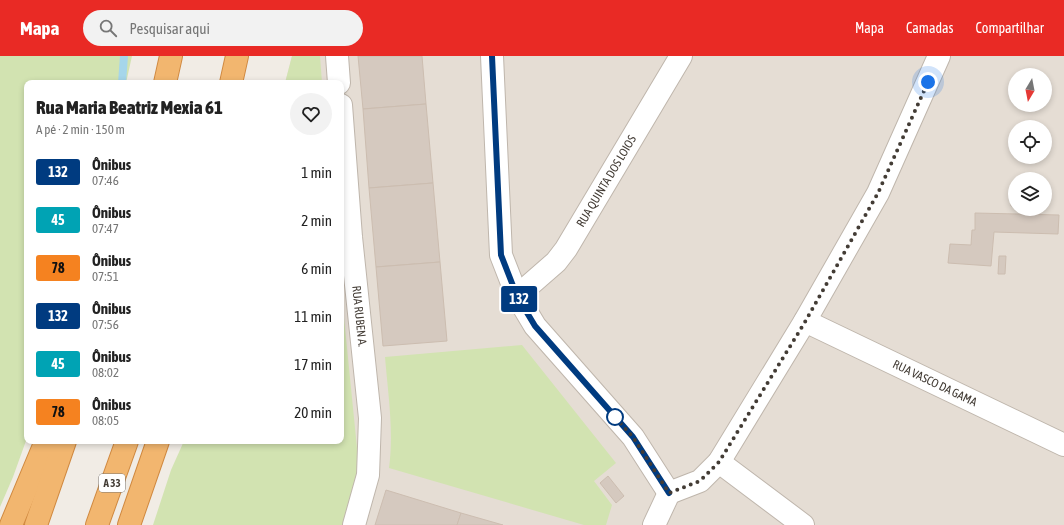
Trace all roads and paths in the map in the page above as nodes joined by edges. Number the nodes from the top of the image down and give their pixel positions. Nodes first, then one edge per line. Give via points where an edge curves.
1 (171, 56) edge
2 (237, 56) edge
3 (337, 56) edge
4 (492, 56) edge
5 (681, 56) edge
6 (939, 56) edge
7 (166, 80) edge
8 (232, 80) edge
9 (339, 80) edge
10 (344, 145) edge
11 (517, 296) junction
12 (805, 322) junction
13 (45, 444) edge
14 (64, 444) edge
15 (125, 444) edge
16 (157, 444) edge
17 (1064, 445) edge
18 (719, 462) junction
19 (669, 493) junction
20 (11, 525) edge
21 (36, 525) edge
22 (97, 525) edge
23 (129, 525) edge
24 (354, 525) edge
25 (654, 525) edge
26 (803, 525) edge

1 - 7 highway
2 - 8 highway
3 - 9 street
4 - 11 street via 501,255
5 - 11 street, RUA QUINTA DOS LOIOS via 566,249 556,262
6 - 12 street via 878,193
10 - 24 street, RUA RUBEN A. via 370,418 368,475
11 - 19 street via 535,326 633,437
12 - 17 street, RUA VASCO DA GAMA
12 - 18 street
13 - 20 highway
14 - 21 highway
15 - 22 highway, A 33
16 - 23 highway
18 - 19 street via 700,481
18 - 26 street
19 - 25 street

